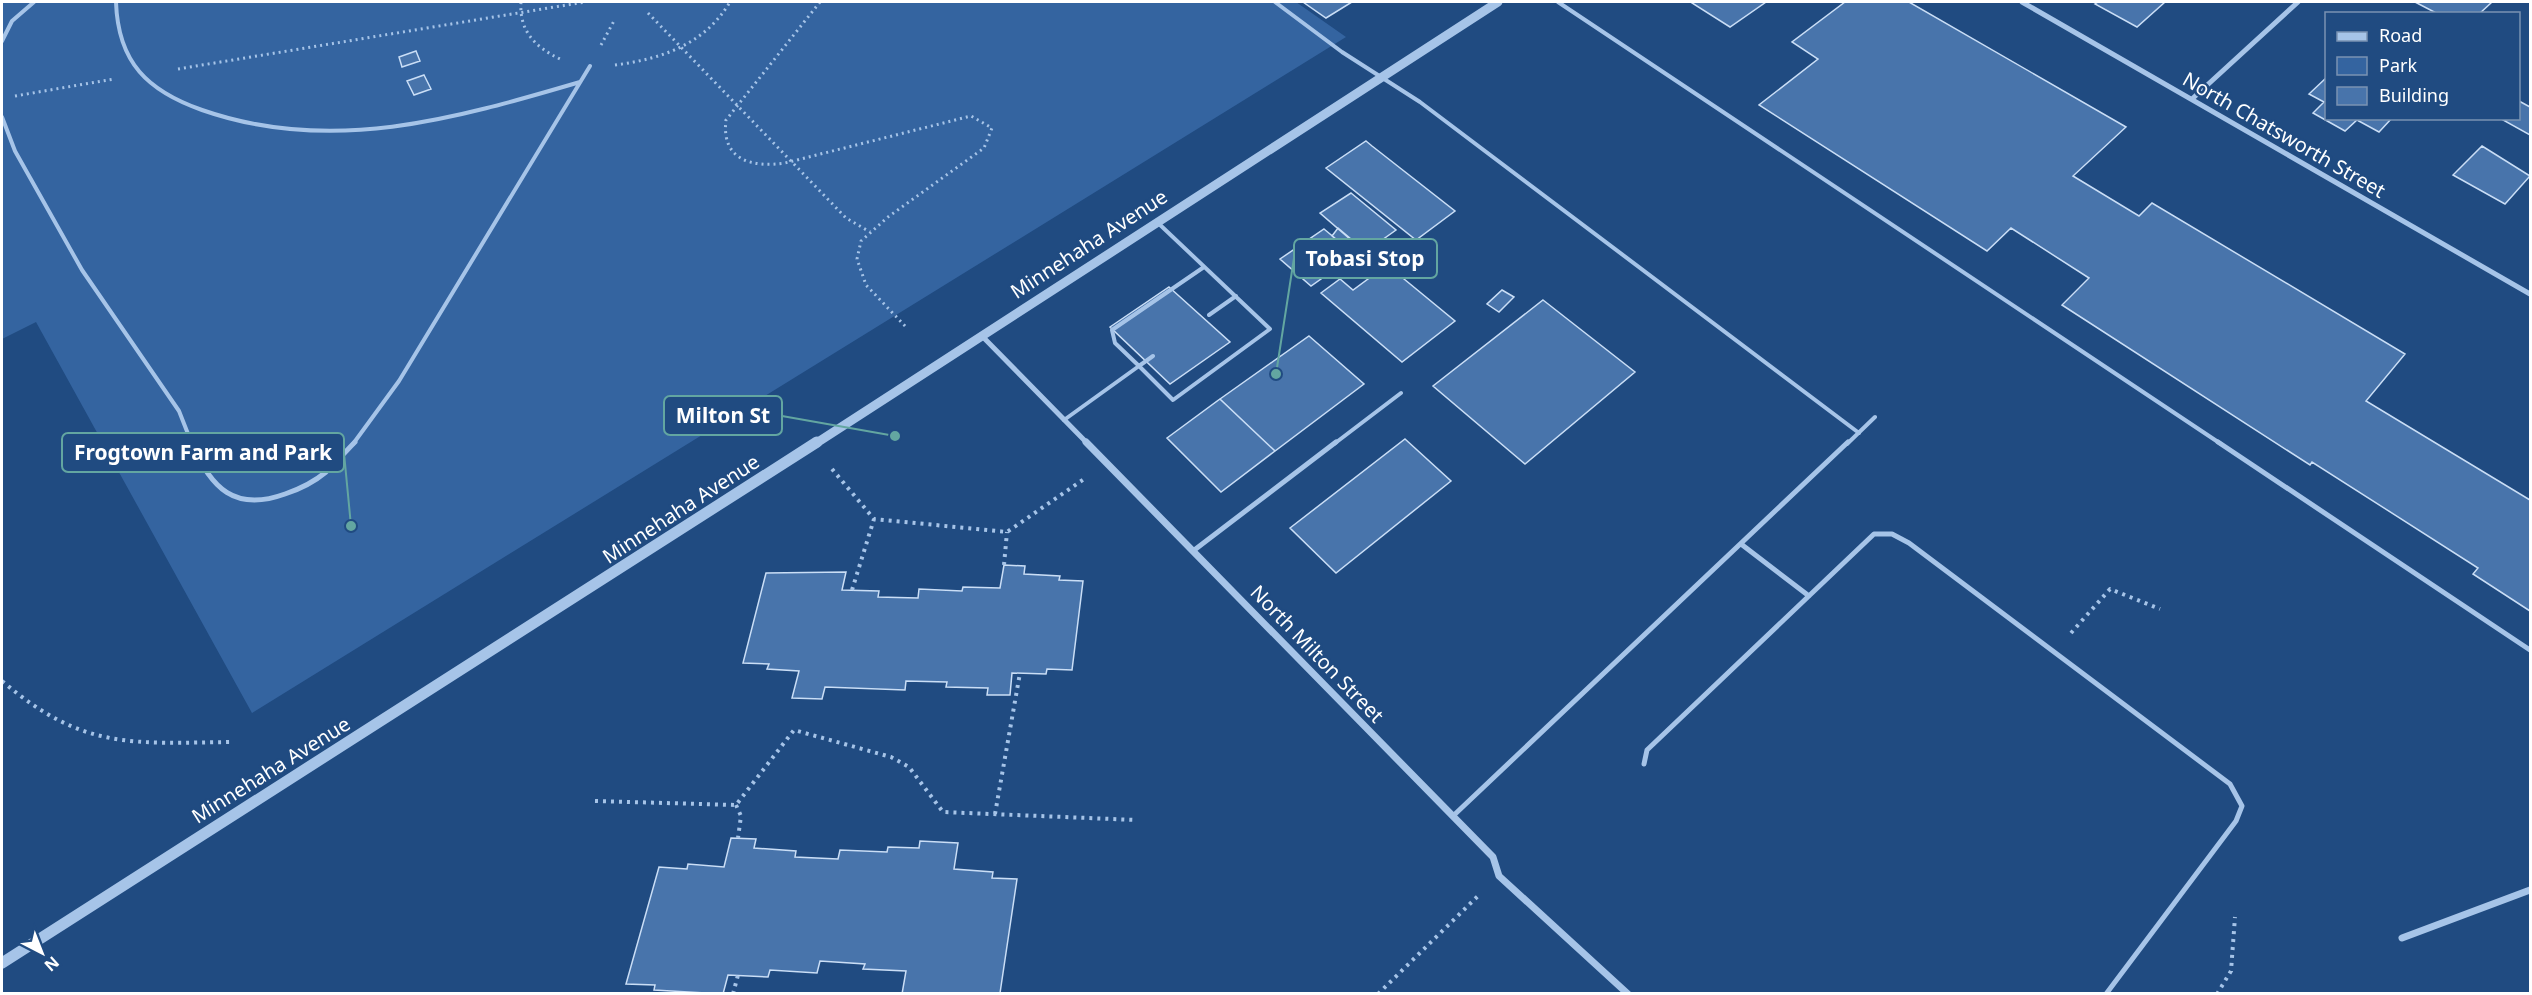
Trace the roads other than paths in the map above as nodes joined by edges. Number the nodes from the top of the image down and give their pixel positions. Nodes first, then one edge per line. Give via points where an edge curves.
1 (34, 2) edge
2 (116, 2) edge
3 (1275, 2) edge
4 (1498, 2) edge
5 (1558, 2) edge
6 (2022, 2) edge
7 (2298, 2) edge
8 (2, 41) edge
9 (590, 66) road end
10 (1381, 77) junction
11 (580, 82) junction
12 (2192, 99) junction
13 (2, 117) edge
14 (1157, 222) junction
15 (1204, 267) junction
16 (2530, 294) edge
17 (1236, 296) junction
18 (1209, 315) dead end
19 (981, 335) junction
20 (1153, 356) dead end
21 (1139, 366) junction
22 (1401, 393) dead end
23 (1875, 417) dead end
24 (1064, 420) junction
25 (1859, 433) junction
26 (1742, 544) junction
27 (1193, 551) junction
28 (1809, 596) junction
29 (2530, 650) edge
30 (1644, 764) dead end
31 (1452, 816) junction
32 (2530, 890) edge
33 (2402, 938) dead end
34 (2, 963) edge
35 (1628, 993) edge
36 (2106, 993) edge

1 - 8 lane via 12,21
2 - 11 lane via 116,16 140,75 150,85 215,117 276,132 337,134 405,128
3 - 10 lane
4 - 10 street, Minnehaha Avenue
5 - 29 lane
6 - 12 street, North Chatsworth Street
7 - 12 street
9 - 11 lane
10 - 14 street, Minnehaha Avenue
10 - 25 lane via 1420,102
11 - 13 lane via 399,381 355,442 326,472 302,488 266,501 238,500 215,484 179,411 82,270 15,150
12 - 16 street, North Chatsworth Street
14 - 15 lane
14 - 19 street, Minnehaha Avenue
15 - 17 lane
15 - 21 lane via 1112,330 1115,343
17 - 18 lane
17 - 21 lane via 1270,329 1173,400
19 - 24 street, North Milton Street
19 - 34 street, Minnehaha Avenue via 574,600
20 - 21 lane
21 - 24 lane
22 - 27 lane
23 - 25 lane
24 - 27 street, North Milton Street
25 - 26 lane
26 - 28 lane
26 - 31 lane
27 - 31 street, North Milton Street
28 - 30 lane via 1647,750
28 - 36 lane via 1874,534 1892,534 2230,784 2242,806 2236,821
31 - 35 street, North Milton Street via 1493,857 1499,876
32 - 33 street

